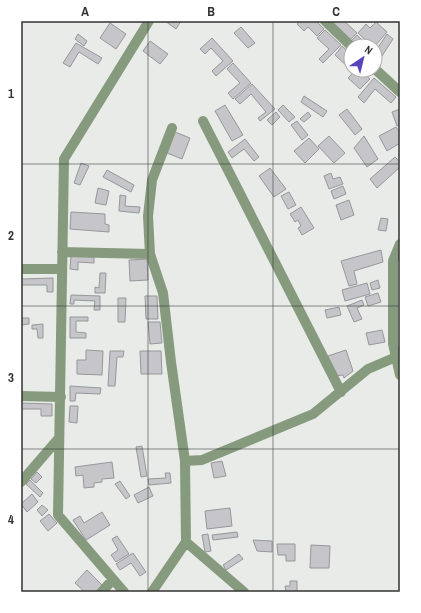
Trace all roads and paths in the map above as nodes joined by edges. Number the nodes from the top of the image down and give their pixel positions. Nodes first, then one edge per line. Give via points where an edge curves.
1 (149, 21) edge
2 (325, 21) edge
3 (343, 38) edge
4 (383, 76) edge
5 (400, 92) edge
6 (203, 121) dead end
7 (172, 128) dead end
8 (400, 244) edge
9 (62, 252) junction
10 (150, 254) junction
11 (21, 269) edge
12 (62, 269) junction
13 (397, 343) edge
14 (396, 357) junction
15 (400, 376) edge
16 (340, 392) junction
17 (21, 396) edge
18 (61, 397) junction
19 (59, 438) junction
20 (185, 461) junction
21 (21, 482) edge
22 (186, 542) junction
23 (113, 579) junction
24 (102, 592) edge
25 (124, 592) edge
26 (152, 592) edge
27 (244, 592) edge

1 - 9 street via 64,159
2 - 3 street
4 - 5 street
6 - 16 street
7 - 10 street via 152,180 148,216
8 - 13 street via 393,261
9 - 10 street
9 - 12 street
10 - 20 street via 163,293
11 - 12 street
12 - 18 street
13 - 14 street
14 - 15 street
14 - 16 street via 368,369
16 - 20 street via 313,414 202,460
17 - 18 street
18 - 19 street
19 - 21 street
19 - 23 street via 58,515
20 - 22 street
22 - 26 street
22 - 27 street
23 - 24 street
23 - 25 street

